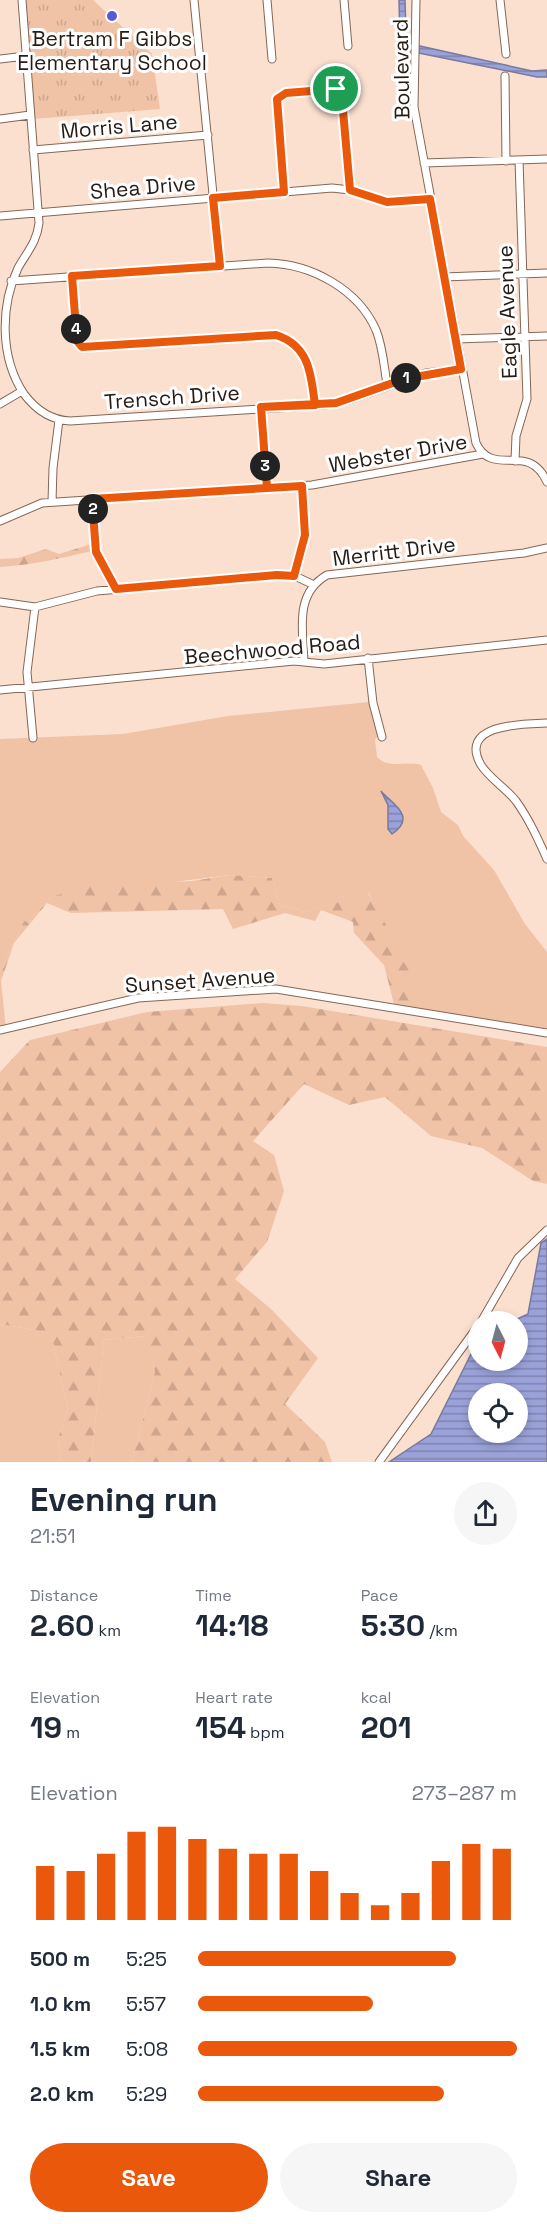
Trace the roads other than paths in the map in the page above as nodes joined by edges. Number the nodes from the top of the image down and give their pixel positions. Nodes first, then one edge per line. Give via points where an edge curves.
1 (22, 0) edge
2 (194, 0) edge
3 (267, 0) edge
4 (344, 0) edge
5 (416, 0) edge
6 (501, 0) edge
7 (348, 46) dead end
8 (506, 54) dead end
9 (26, 56) junction
10 (0, 58) edge
11 (272, 59) dead end
12 (506, 76) dead end
13 (30, 115) junction
14 (0, 119) edge
15 (208, 135) junction
16 (33, 150) junction
17 (547, 159) edge
18 (506, 160) junction
19 (519, 160) junction
20 (424, 164) junction
21 (350, 190) junction
22 (284, 192) junction
23 (213, 198) junction
24 (430, 199) junction
25 (39, 213) junction
26 (0, 216) edge
27 (220, 266) junction
28 (547, 273) edge
29 (523, 274) junction
30 (72, 276) junction
31 (444, 277) junction
32 (11, 281) junction
33 (2, 300) edge
34 (547, 336) edge
35 (525, 337) junction
36 (456, 339) junction
37 (461, 369) junction
38 (387, 384) junction
39 (22, 391) junction
40 (0, 404) edge
41 (315, 405) junction
42 (261, 407) junction
43 (59, 420) junction
44 (483, 454) junction
45 (515, 460) junction
46 (547, 482) edge
47 (302, 486) junction
48 (267, 488) junction
49 (92, 499) junction
50 (52, 502) junction
51 (0, 521) edge
52 (547, 548) edge
53 (294, 576) junction
54 (314, 585) junction
55 (116, 589) junction
56 (0, 603) edge
57 (35, 607) junction
58 (547, 640) edge
59 (369, 658) junction
60 (304, 662) junction
61 (28, 687) junction
62 (0, 690) edge
63 (547, 723) edge
64 (382, 737) dead end
65 (33, 738) dead end
66 (547, 859) edge
67 (0, 1030) edge
68 (547, 1033) edge
69 (547, 1230) edge
70 (487, 1311) edge
71 (468, 1340) edge
72 (379, 1462) edge

1 - 9 street
2 - 15 street
3 - 11 street
4 - 7 street
5 - 20 street, Boulevard via 413,95
6 - 8 street
9 - 10 street
9 - 13 street
12 - 18 street
13 - 14 street
13 - 16 street
15 - 16 street, Morris Lane
15 - 23 street
16 - 25 street
17 - 19 street
18 - 19 street
18 - 20 street
19 - 29 street, Eagle Avenue
20 - 24 street, Boulevard
21 - 22 street, Shea Drive
21 - 22 street via 340,93 332,88 279,96 276,103
21 - 24 street, Shea Drive via 387,202
22 - 23 street, Shea Drive
23 - 25 street, Shea Drive
23 - 27 street
24 - 31 street, Boulevard
25 - 26 street, Shea Drive
25 - 32 street via 36,240
27 - 30 street
27 - 38 street via 268,262 293,265 338,286 376,329
28 - 29 street
29 - 31 street
29 - 35 street, Eagle Avenue
30 - 32 street
30 - 41 street via 77,341 82,347 276,335 296,345 305,356
31 - 36 street, Boulevard
32 - 33 street
33 - 39 street via 5,351
34 - 35 street
35 - 36 street
35 - 45 street, Eagle Avenue via 527,399 516,436
36 - 37 street, Boulevard
37 - 38 street, Trensch Drive via 426,373
37 - 44 street, Boulevard via 476,443
38 - 41 street, Trensch Drive via 349,400
39 - 40 street
39 - 43 street via 37,409
41 - 42 street, Trensch Drive
42 - 43 street, Trensch Drive
42 - 48 street
43 - 50 street
44 - 45 street via 496,460
44 - 47 street, Webster Drive
45 - 46 street via 537,466
47 - 48 street, Webster Drive
47 - 53 street via 305,535
48 - 49 street, Webster Drive
49 - 50 street, Webster Drive
49 - 55 street via 96,552
50 - 51 street, Webster Drive via 33,505
52 - 54 street, Merritt Drive via 334,572
53 - 54 street, Merritt Drive
53 - 55 street, Merritt Drive
54 - 60 street via 303,606
55 - 57 street, Merritt Drive via 78,594
56 - 57 street, Merritt Drive
57 - 61 street via 27,659
58 - 59 street, Beechwood Road
59 - 60 street, Beechwood Road via 324,664
59 - 64 street via 373,703
60 - 61 street, Beechwood Road
61 - 62 street, Beechwood Road
61 - 65 street
63 - 66 street via 492,729 480,740 477,751 482,767 526,816
67 - 68 street, Sunset Avenue via 138,998 264,989
69 - 70 street via 518,1258
71 - 72 street

